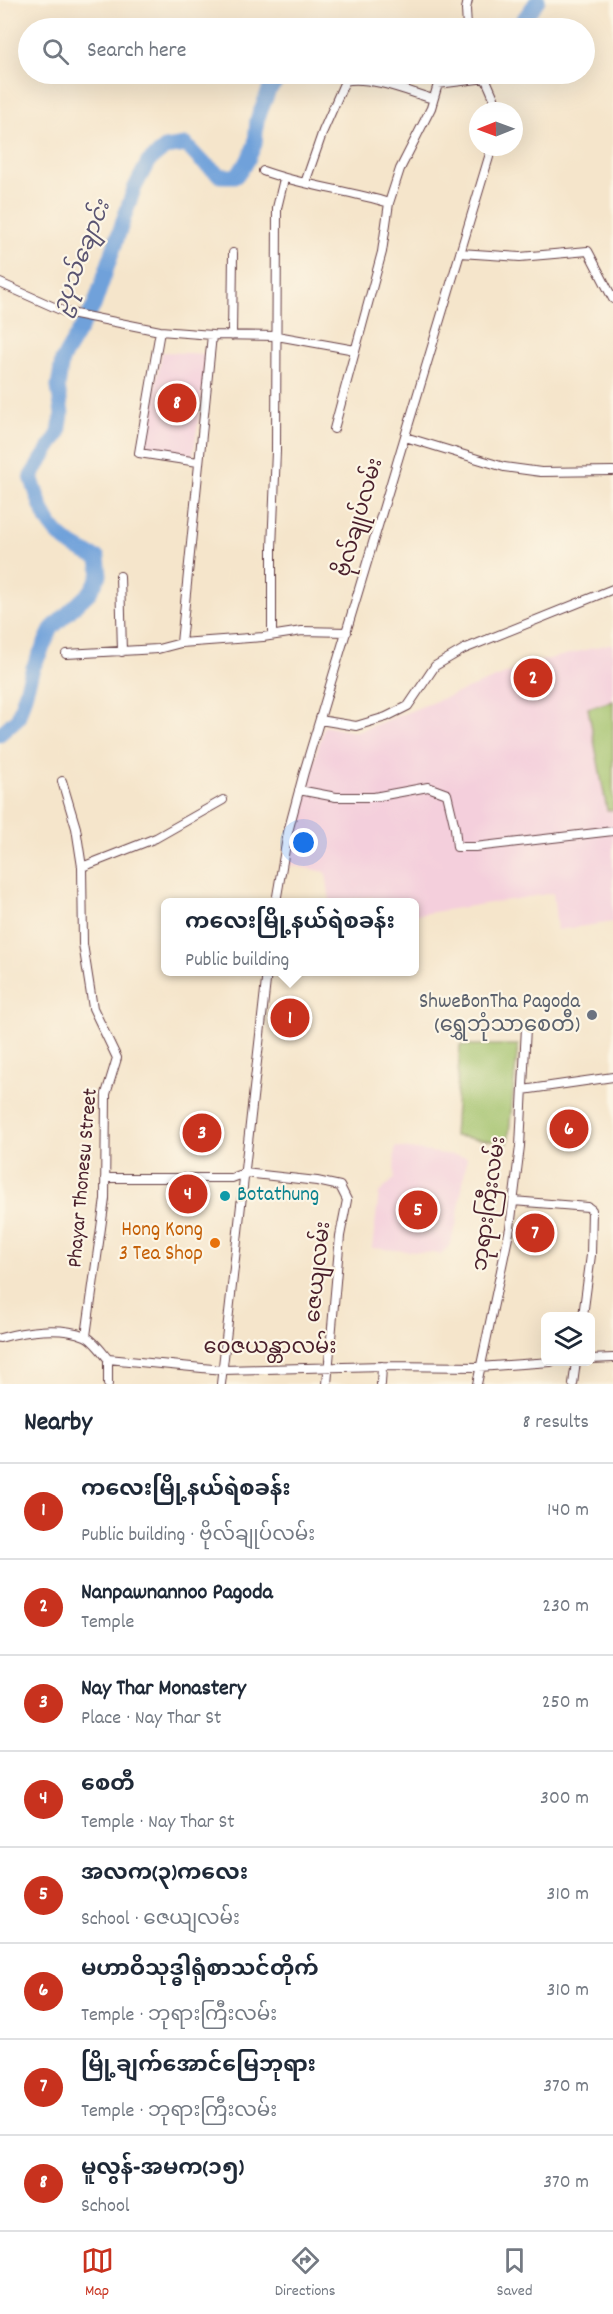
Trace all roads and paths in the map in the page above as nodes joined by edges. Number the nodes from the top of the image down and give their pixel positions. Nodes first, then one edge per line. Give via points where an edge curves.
1 (468, 0) edge
2 (466, 18) edge
3 (344, 84) edge
4 (378, 84) edge
5 (438, 84) edge
6 (488, 84) edge
7 (434, 99) junction
8 (495, 102) edge
9 (489, 156) edge
10 (263, 171) dead end
11 (284, 178) junction
12 (305, 183) junction
13 (389, 203) junction
14 (233, 253) dead end
15 (460, 253) junction
16 (0, 283) edge
17 (613, 299) edge
18 (160, 331) junction
19 (212, 335) junction
20 (232, 336) junction
21 (277, 336) junction
22 (355, 350) junction
23 (334, 429) dead end
24 (405, 437) junction
25 (198, 462) junction
26 (613, 471) edge
27 (120, 576) dead end
28 (613, 588) edge
29 (347, 632) junction
30 (272, 636) junction
31 (181, 643) junction
32 (123, 652) junction
33 (66, 654) dead end
34 (320, 720) junction
35 (62, 781) dead end
36 (300, 790) junction
37 (223, 800) dead end
38 (613, 831) edge
39 (82, 867) junction
40 (277, 898) edge
41 (267, 976) edge
42 (526, 1027) dead end
43 (613, 1077) edge
44 (523, 1090) junction
45 (245, 1173) junction
46 (105, 1178) junction
47 (513, 1201) junction
48 (584, 1312) edge
49 (86, 1336) junction
50 (0, 1338) edge
51 (613, 1358) edge
52 (108, 1359) junction
53 (595, 1359) edge
54 (541, 1363) edge
55 (382, 1366) junction
56 (575, 1366) edge
57 (479, 1367) junction
58 (328, 1368) junction
59 (223, 1370) junction
60 (108, 1384) edge
61 (221, 1384) edge
62 (327, 1384) edge
63 (381, 1384) edge
64 (477, 1384) edge
65 (573, 1384) edge

1 - 2 street
3 - 12 street
4 - 7 street
5 - 7 street
6 - 8 street
7 - 13 street via 400,169
9 - 15 street, ဗိုလ်ချုပ်လမ်း
10 - 11 street
11 - 12 street
11 - 21 street via 277,208
12 - 13 street
13 - 22 street via 382,252
14 - 20 street
15 - 17 street via 520,257 588,251
15 - 24 street, ဗိုလ်ချုပ်လမ်း
16 - 18 street via 65,312
18 - 19 street
18 - 25 street via 139,453
19 - 20 street
19 - 25 street
20 - 21 street
21 - 22 street
21 - 30 street
22 - 23 street
24 - 26 street via 504,467 541,472
24 - 29 street, ဗိုလ်ချုပ်လမ်း
25 - 31 street
27 - 32 street
28 - 34 street via 464,649 435,666 408,706 386,717 356,726
29 - 30 street via 302,631
29 - 34 street, ဗိုလ်ချုပ်လမ်း
30 - 31 street
31 - 32 street
32 - 33 street
34 - 36 street, ဗိုလ်ချုပ်လမ်း
35 - 39 street, Phayar Thonesu Street
36 - 38 street via 336,797 374,797 428,788 447,794 457,847
36 - 40 street, ဗိုလ်ချုပ်လမ်း
37 - 39 street via 156,838
39 - 46 street, Phayar Thonesu Street via 83,944 93,1008 117,1058 106,1094
41 - 45 street
42 - 44 street, ဘုရားကြီးလမ်း
43 - 44 street
44 - 47 street, ဘုရားကြီးလမ်း
45 - 46 street via 232,1178
45 - 58 street, ဇေယျလမ်း via 340,1186 347,1200
45 - 59 street
46 - 49 street, Phayar Thonesu Street
47 - 48 street via 592,1210
47 - 57 street, ဘုရားကြီးလမ်း
49 - 50 street via 26,1331
49 - 52 street
51 - 53 street
52 - 59 street, ဝေဇယန္တာလမ်း
52 - 60 street
54 - 57 street, ဝေဇယန္တာလမ်း
55 - 57 street, ဝေဇယန္တာလမ်း
55 - 58 street, ဝေဇယန္တာလမ်း
55 - 63 street
56 - 65 street
57 - 64 street, ဘုရားကြီးလမ်း
58 - 59 street, ဝေဇယန္တာလမ်း
58 - 62 street, ဇေယျလမ်း
59 - 61 street

